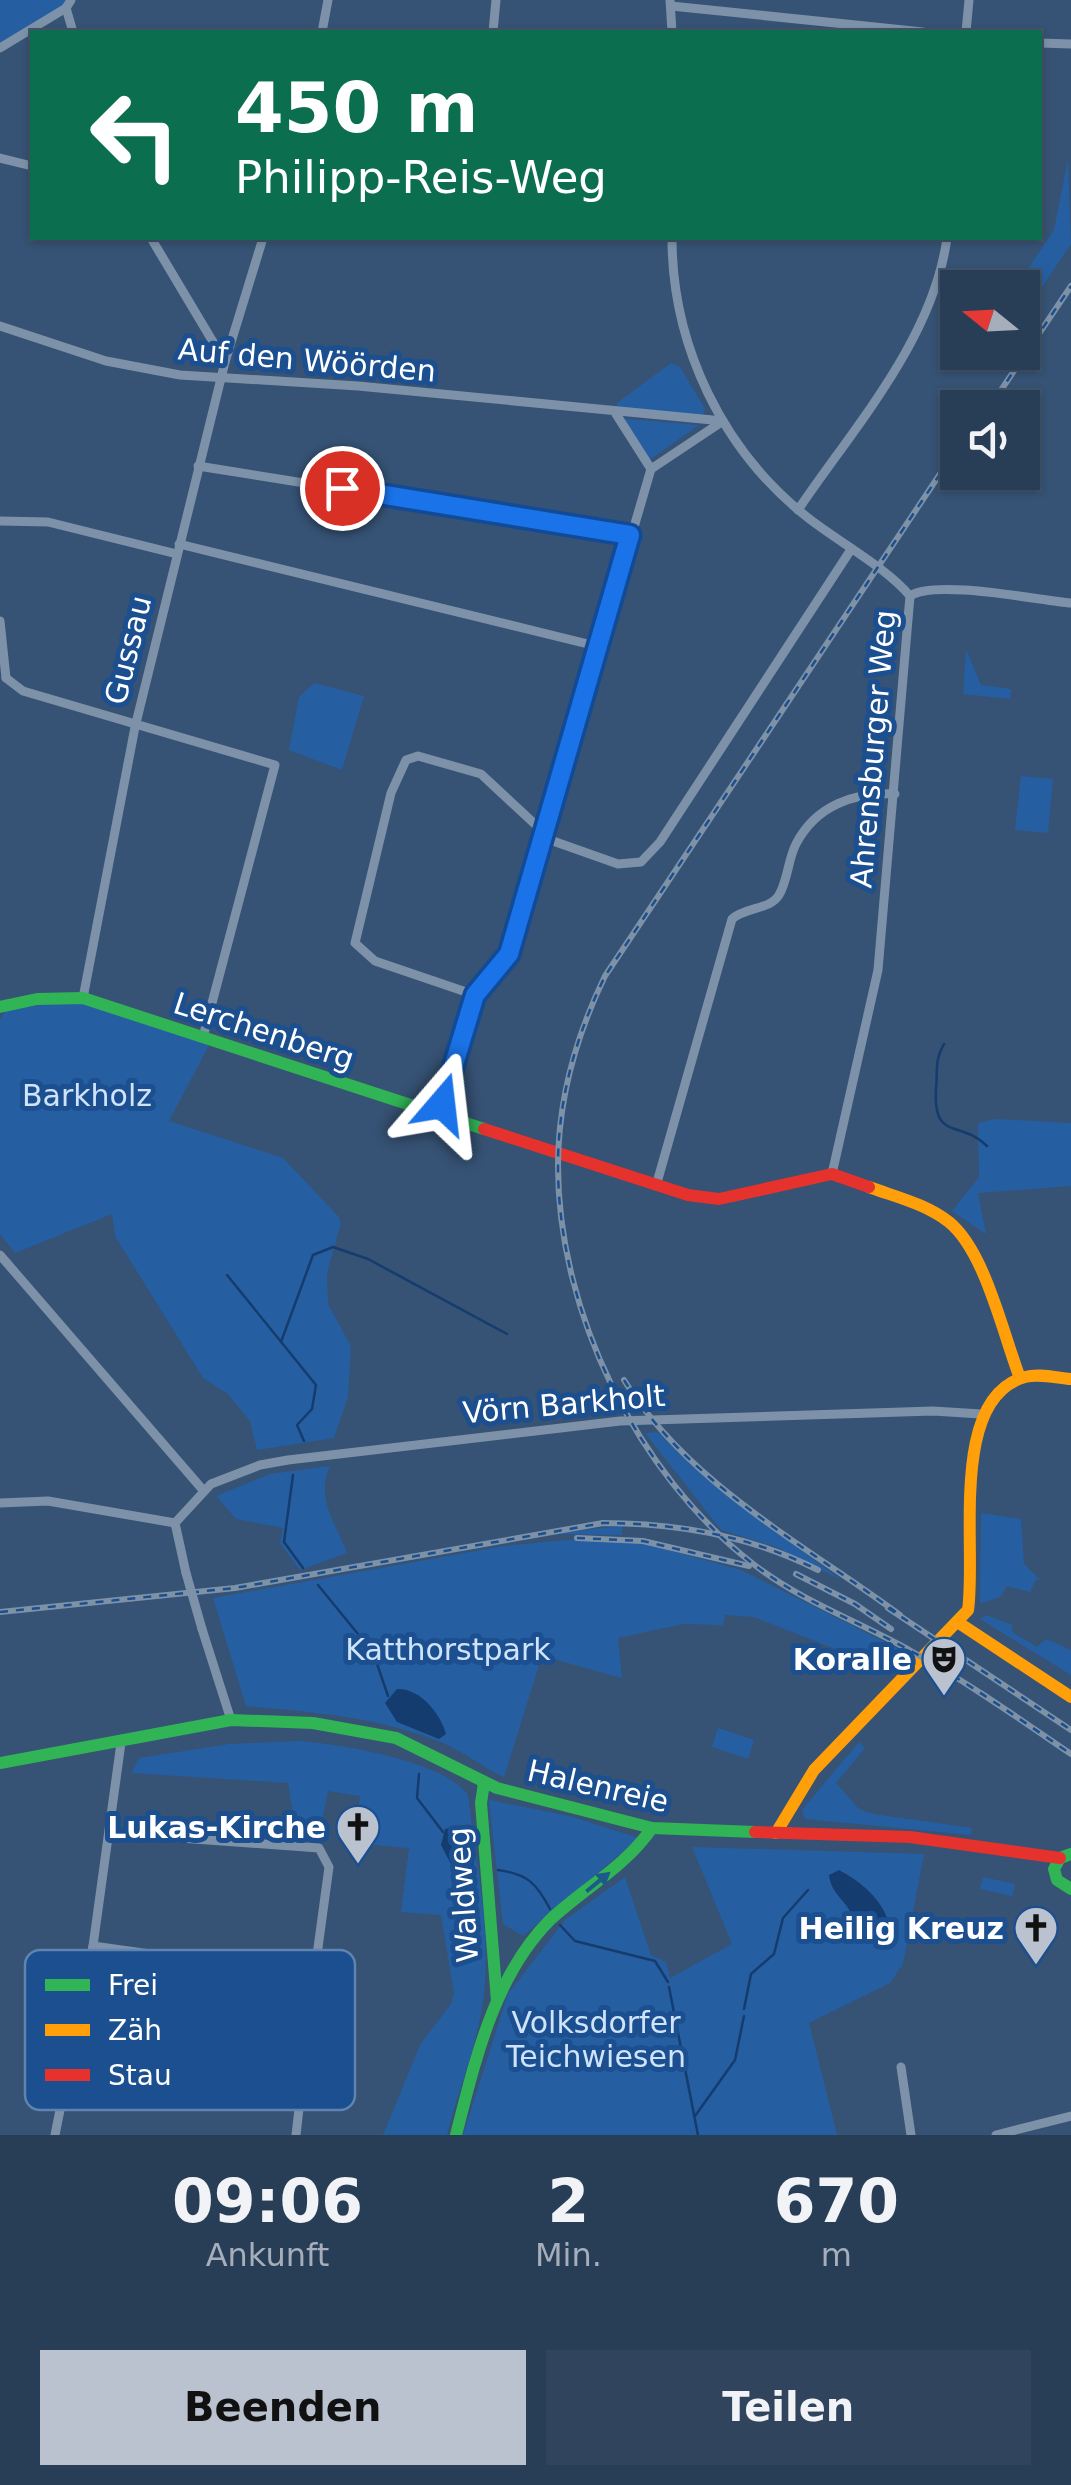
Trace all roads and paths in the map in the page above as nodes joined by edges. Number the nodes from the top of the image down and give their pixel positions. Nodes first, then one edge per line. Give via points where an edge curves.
1 (328, 0) edge
2 (496, 0) edge
3 (969, 0) edge
4 (670, 3) edge
5 (68, 4) edge
6 (72, 30) edge
7 (322, 30) edge
8 (493, 30) edge
9 (672, 30) edge
10 (905, 30) edge
11 (966, 30) edge
12 (1042, 43) edge
13 (1071, 44) edge
14 (0, 48) edge
15 (0, 158) edge
16 (30, 166) edge
17 (152, 240) edge
18 (262, 240) edge
19 (672, 240) edge
20 (946, 240) edge
21 (0, 326) edge
22 (225, 362) junction
23 (222, 377) junction
24 (616, 414) junction
25 (723, 421) junction
26 (198, 466) junction
27 (651, 468) junction
28 (798, 510) junction
29 (0, 521) edge
30 (630, 535) junction
31 (178, 549) junction
32 (850, 552) junction
33 (910, 596) junction
34 (1071, 602) edge
35 (0, 620) edge
36 (596, 646) junction
37 (3, 679) edge
38 (135, 727) junction
39 (895, 794) junction
40 (544, 834) junction
41 (475, 995) junction
42 (83, 998) junction
43 (0, 1007) edge
44 (203, 1037) junction
45 (438, 1116) junction
46 (832, 1174) junction
47 (656, 1186) junction
48 (0, 1255) edge
49 (1020, 1378) junction
50 (1071, 1379) edge
51 (980, 1414) junction
52 (203, 1490) junction
53 (0, 1504) edge
54 (175, 1523) junction
55 (958, 1623) junction
56 (1071, 1697) edge
57 (231, 1720) junction
58 (121, 1744) junction
59 (0, 1763) edge
60 (484, 1783) junction
61 (799, 1792) junction
62 (652, 1828) junction
63 (111, 1833) junction
64 (776, 1833) junction
65 (793, 1833) junction
66 (1062, 1861) edge
67 (1071, 1887) edge
68 (93, 1946) junction
69 (92, 1950) edge
70 (122, 1950) edge
71 (317, 1950) edge
72 (498, 2003) junction
73 (901, 2067) dead end
74 (60, 2110) edge
75 (299, 2110) edge
76 (1071, 2116) edge
77 (55, 2135) edge
78 (296, 2135) edge
79 (456, 2135) edge
80 (911, 2135) edge
81 (996, 2135) edge

1 - 7 street
2 - 8 street
3 - 11 street
4 - 9 street
4 - 10 street
5 - 6 street
5 - 14 street
12 - 13 street
15 - 16 street
17 - 22 street
18 - 22 street, Gussau
19 - 25 street, Ahrensburger Weg via 685,347
20 - 28 street via 924,318
21 - 23 street, Auf den Wöörden via 139,369
22 - 23 street, Gussau
23 - 24 street, Auf den Wöörden
23 - 26 street, Gussau
24 - 25 street, Auf den Wöörden
24 - 27 street
25 - 27 street
25 - 28 street, Ahrensburger Weg
26 - 30 street
26 - 31 street, Gussau
27 - 30 street
28 - 32 street, Ahrensburger Weg
29 - 31 street via 48,522
30 - 36 street
31 - 36 street
31 - 38 street, Gussau
32 - 33 street, Ahrensburger Weg
32 - 40 street via 641,862 618,864
33 - 34 street via 928,589
33 - 39 street, Ahrensburger Weg
35 - 37 street
36 - 40 street
37 - 38 street
38 - 42 street, Gussau
38 - 44 street via 275,765
39 - 46 street, Ahrensburger Weg via 878,970
39 - 47 street via 870,793 823,812 796,845 773,903 743,909 732,920
40 - 41 street via 509,954
40 - 41 street via 482,774 418,756 398,772 354,943 375,961
41 - 45 street
42 - 43 street
42 - 44 street, Lerchenberg
44 - 45 street, Lerchenberg
45 - 47 street, Lerchenberg
46 - 47 street, Lerchenberg via 719,1199
46 - 49 street via 924,1206 971,1246
48 - 52 street
49 - 50 street
49 - 51 street via 994,1394
51 - 52 street, Vörn Barkholt via 584,1424 288,1460 240,1471
51 - 55 street via 972,1598
52 - 54 street, Vörn Barkholt
53 - 54 street via 48,1501
54 - 57 street, bridge
55 - 56 street
55 - 61 street
57 - 58 street, Halenreie
57 - 60 street, Halenreie via 313,1722 381,1734
58 - 59 street, Halenreie
58 - 63 street
60 - 62 street, Halenreie
60 - 72 street, Waldweg
61 - 64 street
61 - 65 street
62 - 64 street, Halenreie
72 -> 62 street, Waldweg via 540,1930
63 - 68 street
63 - 71 street via 319,1848 328,1867
64 - 65 street, Halenreie
65 - 66 street, Halenreie via 910,1837
66 - 67 street via 1057,1880
68 - 69 street
68 - 70 street
72 - 79 street, Waldweg
73 - 80 street
74 - 77 street
75 - 78 street
76 - 81 street

